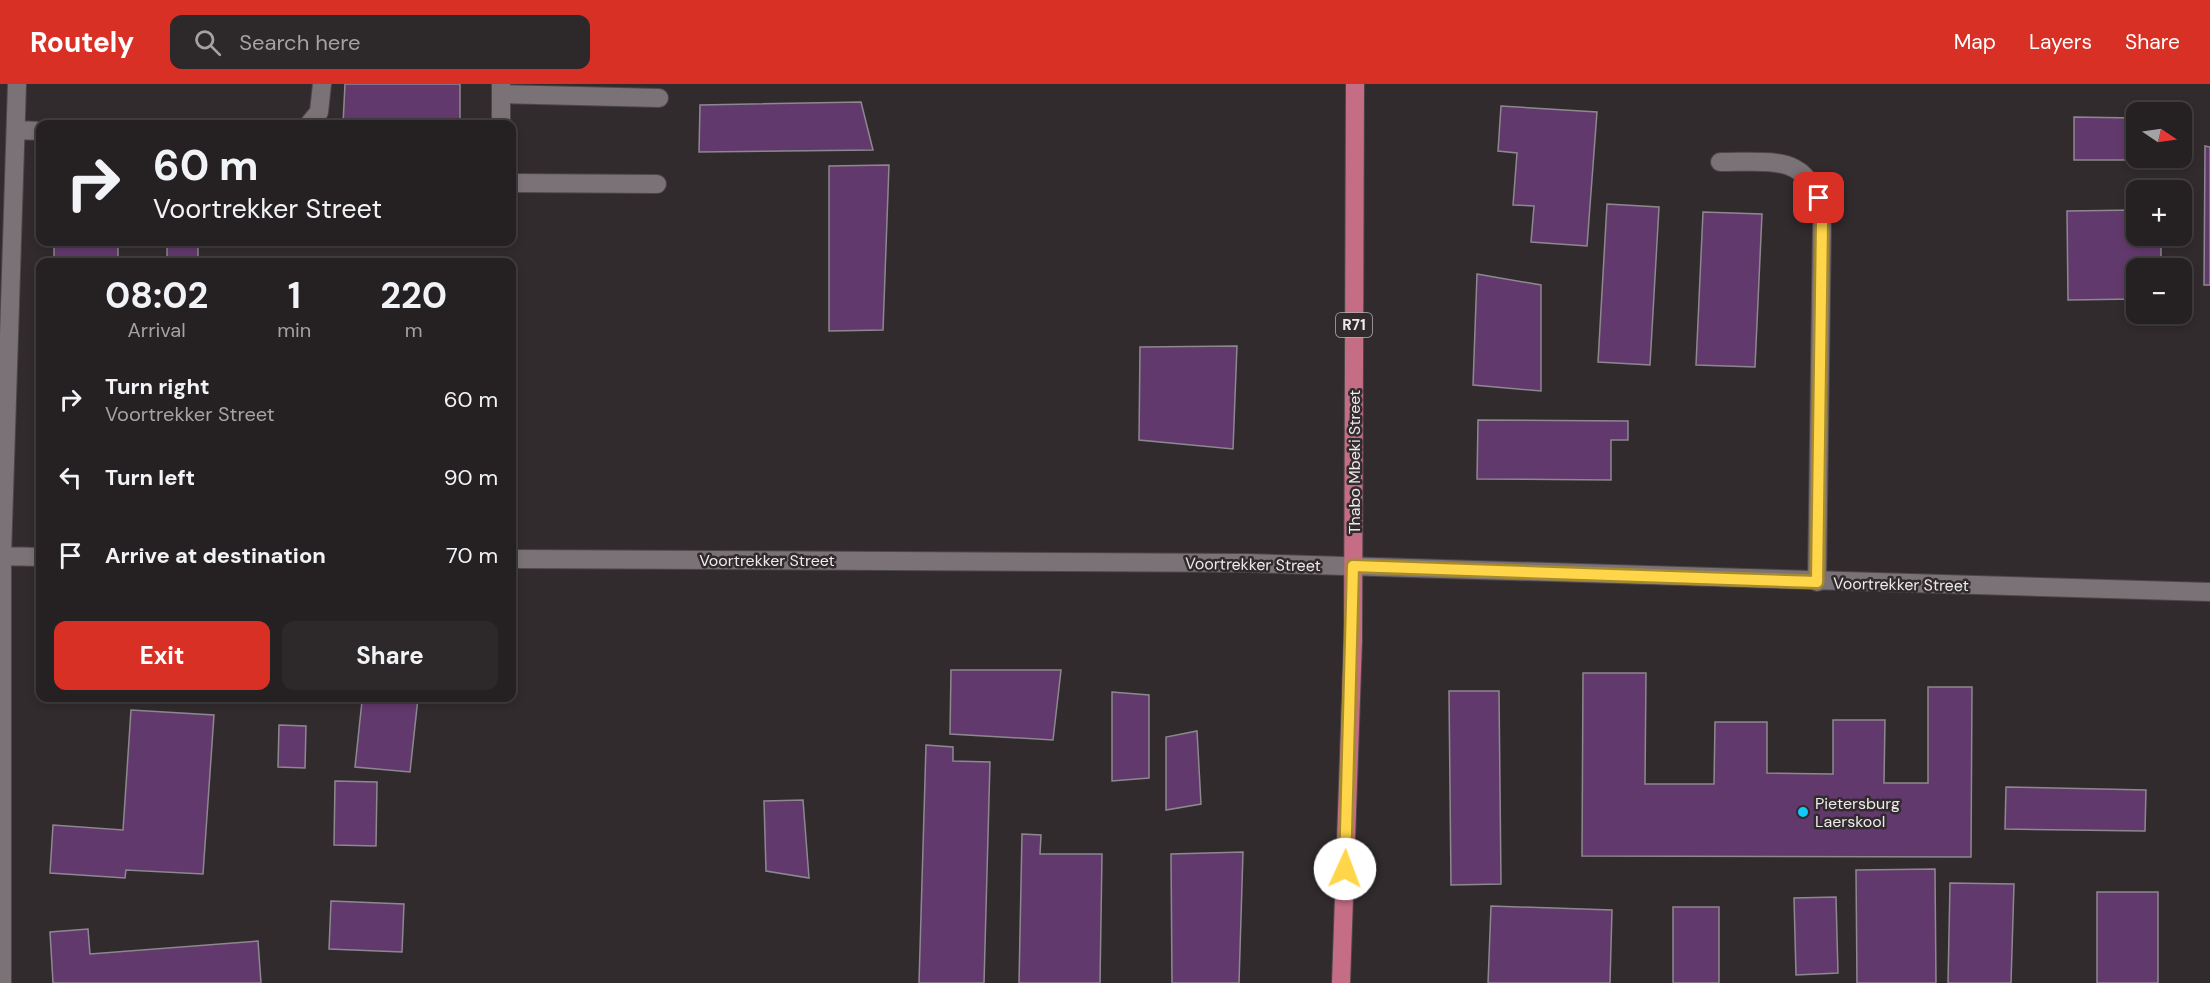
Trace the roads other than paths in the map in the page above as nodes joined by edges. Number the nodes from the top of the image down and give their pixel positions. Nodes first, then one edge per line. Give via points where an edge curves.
1 (17, 84) edge
2 (322, 84) edge
3 (1355, 84) edge
4 (501, 89) edge
5 (659, 98) dead end
6 (312, 120) edge
7 (501, 120) edge
8 (16, 130) junction
9 (36, 131) edge
10 (1720, 162) dead end
11 (516, 183) edge
12 (657, 184) dead end
13 (1, 556) edge
14 (36, 557) edge
15 (516, 559) edge
16 (1353, 566) junction
17 (1817, 582) junction
18 (2210, 592) edge
19 (2, 983) edge
20 (1341, 983) edge

1 - 8 street
2 - 6 street via 319,112
3 - 16 main road, Thabo Mbeki Street / R71
4 - 5 street
4 - 7 street
8 - 9 street
8 - 13 street
10 - 17 street via 1765,162 1798,169 1812,181 1819,198 1822,222
11 - 12 street
13 - 14 street
13 - 19 street
15 - 16 street, Voortrekker Street
16 - 17 street, Voortrekker Street
16 - 20 main road, Thabo Mbeki Street / R71
17 - 18 street, Voortrekker Street

